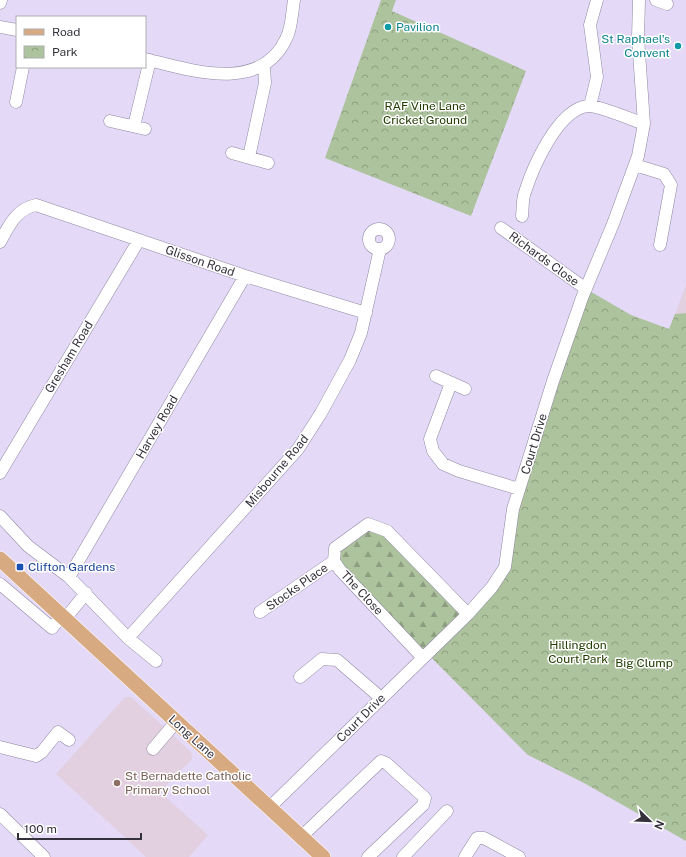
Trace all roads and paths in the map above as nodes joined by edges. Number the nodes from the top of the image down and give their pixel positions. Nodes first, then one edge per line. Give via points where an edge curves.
1 (294, 0) edge
2 (598, 0) edge
3 (639, 0) edge
4 (0, 27) edge
5 (16, 30) edge
6 (147, 60) edge
7 (264, 66) junction
8 (23, 68) edge
9 (16, 102) dead end
10 (590, 106) junction
11 (110, 121) dead end
12 (644, 124) junction
13 (232, 153) dead end
14 (249, 158) junction
15 (268, 163) dead end
16 (634, 165) junction
17 (522, 216) dead end
18 (501, 228) dead end
19 (657, 239) dead end
20 (138, 240) junction
21 (0, 242) edge
22 (380, 249) dead end
23 (245, 276) junction
24 (586, 289) junction
25 (366, 313) junction
26 (436, 376) dead end
27 (451, 383) junction
28 (465, 389) dead end
29 (0, 473) edge
30 (519, 489) junction
31 (0, 516) edge
32 (0, 559) edge
33 (334, 561) junction
34 (69, 577) junction
35 (0, 584) edge
36 (86, 594) junction
37 (260, 612) dead end
38 (468, 614) junction
39 (63, 618) junction
40 (128, 638) junction
41 (422, 658) junction
42 (156, 661) dead end
43 (300, 677) dead end
44 (381, 698) junction
45 (176, 722) junction
46 (69, 740) dead end
47 (4, 748) edge
48 (153, 750) dead end
49 (270, 807) junction
50 (447, 811) dead end
51 (0, 814) edge
52 (301, 837) junction
53 (44, 857) edge
54 (323, 857) edge
55 (368, 857) edge
56 (403, 857) edge
57 (465, 857) edge
58 (519, 857) edge

1 - 7 street via 287,38 278,53
2 - 10 street via 590,25 597,78
3 - 12 street, Court Drive via 638,38
4 - 5 street
6 - 7 street via 214,74 236,73
6 - 11 street via 140,127
7 - 14 street via 265,83
8 - 9 street
10 - 12 street
10 - 17 street via 580,108 562,123 545,144 524,193
12 - 16 street, Court Drive
13 - 14 street
14 - 15 street
16 - 19 street via 664,174 671,185
16 - 24 street, Court Drive
18 - 24 street, Richards Close
20 - 21 street, Glisson Road via 36,205 26,207 12,220
20 - 23 street, Glisson Road
20 - 29 street, Gresham Road
22 - 25 street, Misbourne Road
23 - 25 street, Glisson Road
23 - 34 street, Harvey Road
24 - 30 street, Court Drive via 553,381
25 - 40 street, Misbourne Road via 350,360 298,449
26 - 27 street
27 - 28 street
27 - 30 street via 430,439 433,451 443,464
30 - 38 street, Court Drive via 513,509 505,567 492,587
31 - 34 street via 28,546
32 - 39 main road, Long Lane
33 - 37 street, Stocks Place
33 - 38 street, The Close via 335,548 368,524 387,531
33 - 41 street, The Close
34 - 36 street
35 - 39 street via 52,628
36 - 39 street
36 - 40 street
38 - 41 street, Court Drive
39 - 45 main road, Long Lane
40 - 42 street
41 - 44 street, Court Drive
43 - 44 street via 322,659 337,660
44 - 49 street, Court Drive
45 - 48 street
45 - 49 main road, Long Lane
46 - 47 street via 58,732 36,756
49 - 52 main road, Long Lane
50 - 56 street
51 - 53 street
52 - 54 main road, Long Lane
52 - 55 street via 382,761 386,762 425,798 423,805
57 - 58 street via 477,838 484,838

